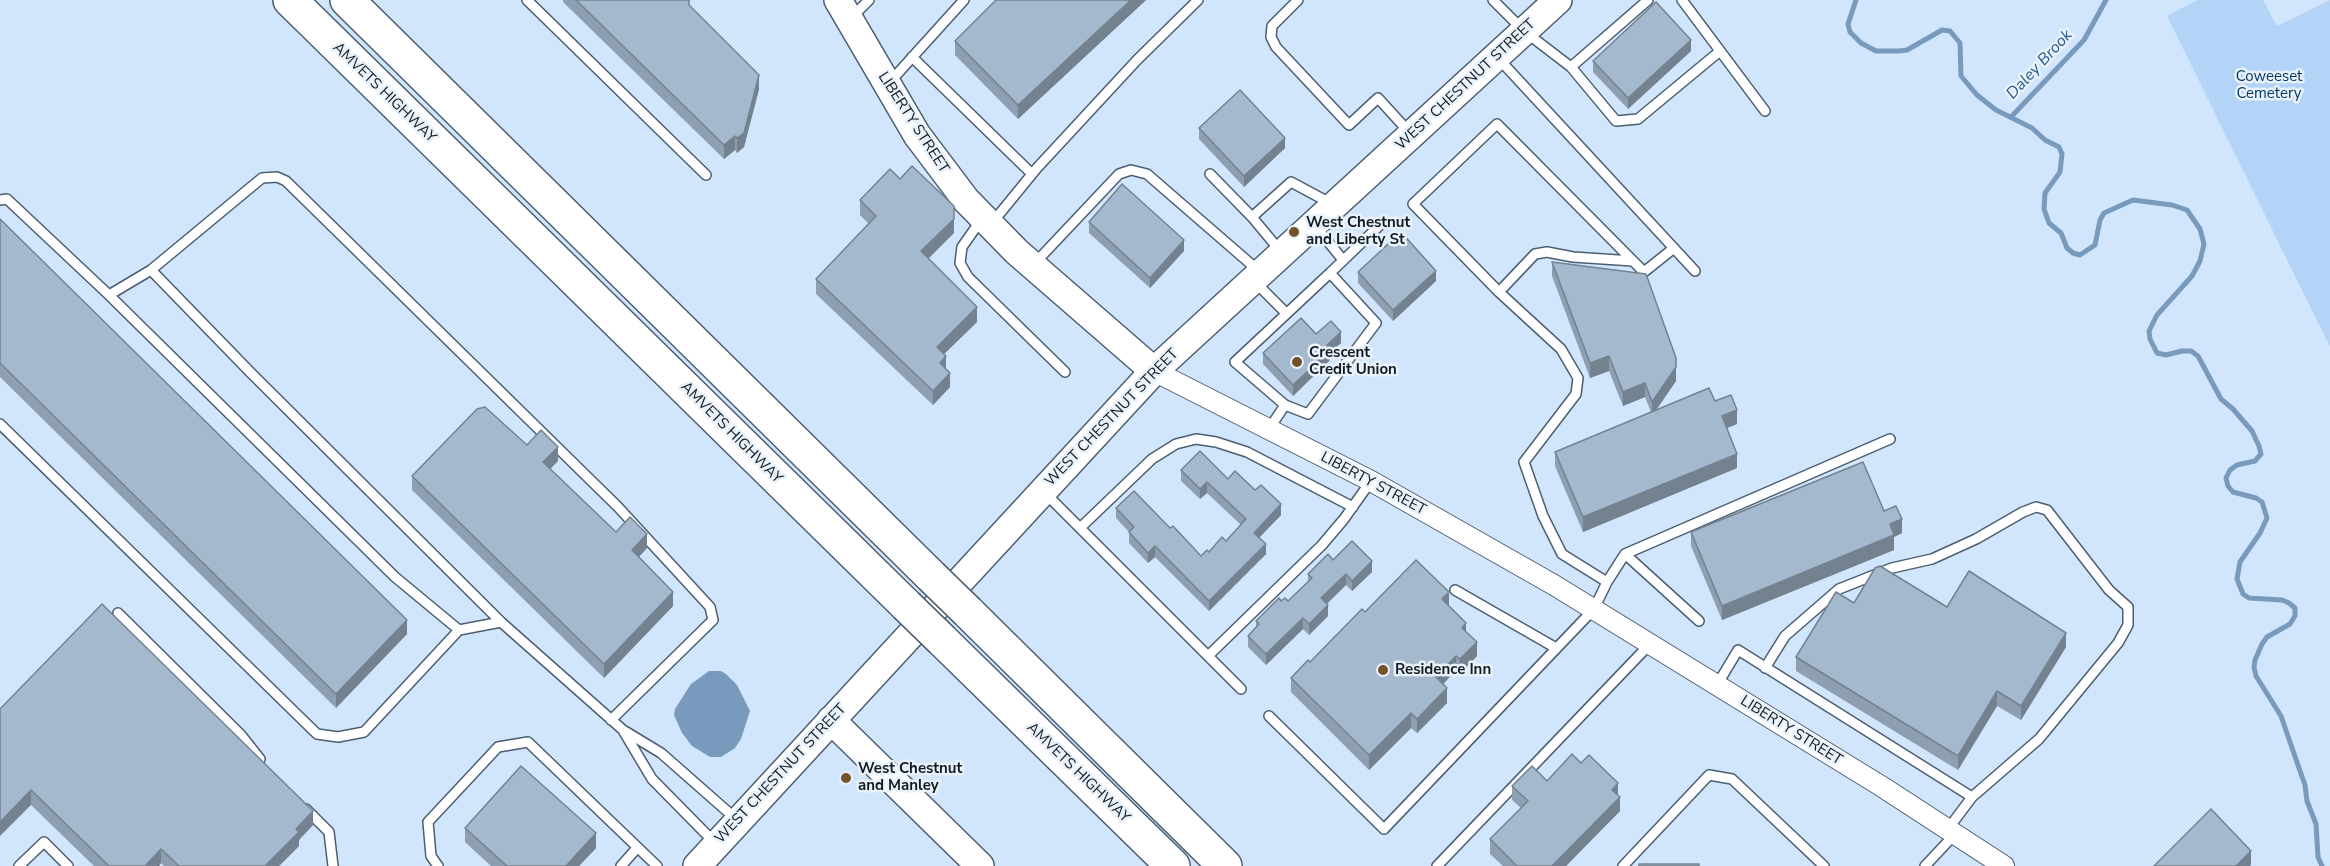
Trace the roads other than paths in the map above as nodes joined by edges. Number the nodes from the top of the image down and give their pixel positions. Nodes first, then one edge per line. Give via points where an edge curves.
1 (290, 0) edge
2 (347, 0) edge
3 (527, 0) edge
4 (868, 0) edge
5 (964, 0) edge
6 (1198, 0) edge
7 (1298, 0) edge
8 (1493, 0) edge
9 (1557, 0) edge
10 (1648, 0) edge
11 (1682, 0) edge
12 (844, 10) edge
13 (1524, 31) junction
14 (1720, 51) junction
15 (1496, 56) junction
16 (912, 57) junction
17 (1571, 67) junction
18 (887, 85) junction
19 (1765, 111) dead end
20 (1412, 134) junction
21 (1032, 174) junction
22 (1210, 174) dead end
23 (706, 175) dead end
24 (0, 200) edge
25 (1335, 206) junction
26 (1252, 217) junction
27 (986, 221) junction
28 (1314, 226) junction
29 (1379, 226) dead end
30 (1674, 248) junction
31 (1283, 254) junction
32 (1344, 260) junction
33 (1634, 261) junction
34 (1033, 266) junction
35 (152, 270) junction
36 (1695, 271) dead end
37 (1330, 273) junction
38 (1258, 277) junction
39 (1499, 292) junction
40 (109, 295) junction
41 (1287, 313) junction
42 (1154, 371) junction
43 (1065, 372) dead end
44 (1285, 405) junction
45 (0, 424) edge
46 (1269, 429) junction
47 (1890, 439) dead end
48 (1371, 481) junction
49 (1042, 490) junction
50 (1353, 507) junction
51 (1080, 528) junction
52 (1625, 554) junction
53 (1607, 582) junction
54 (1455, 590) dead end
55 (1594, 609) junction
56 (118, 613) dead end
57 (1699, 621) dead end
58 (501, 622) junction
59 (459, 630) junction
60 (1650, 644) junction
61 (1556, 648) junction
62 (1208, 657) junction
63 (1765, 668) junction
64 (1717, 685) junction
65 (1241, 688) dead end
66 (1269, 716) dead end
67 (610, 720) junction
68 (831, 720) junction
69 (623, 730) junction
70 (269, 769) edge
71 (1972, 797) junction
72 (299, 801) edge
73 (738, 820) junction
74 (1952, 832) junction
75 (716, 844) junction
76 (637, 848) junction
77 (19, 866) edge
78 (68, 866) edge
79 (333, 866) edge
80 (438, 866) edge
81 (621, 866) edge
82 (657, 866) edge
83 (697, 866) edge
84 (980, 866) edge
85 (1173, 866) edge
86 (1225, 866) edge
87 (1437, 866) edge
88 (1623, 866) edge
89 (1824, 866) edge
90 (1925, 866) edge
91 (2004, 866) edge

1 - 85 highway, AMVETS HIGHWAY, bridge
2 - 86 highway, bridge
3 - 23 lane
4 - 12 lane
5 - 16 lane
6 - 21 lane
7 - 20 lane via 1272,26 1271,37 1276,47 1349,125 1378,98
8 - 13 lane
9 - 13 main road, WEST CHESTNUT STREET
10 - 17 lane
11 - 14 lane
12 - 18 main road, LIBERTY STREET
13 - 15 main road, WEST CHESTNUT STREET
13 - 17 lane
14 - 17 lane via 1638,119 1616,121
14 - 19 lane
15 - 20 main road, WEST CHESTNUT STREET
15 - 30 lane
16 - 18 lane
16 - 21 lane
18 - 27 main road, LIBERTY STREET via 929,153
20 - 25 main road, WEST CHESTNUT STREET
21 - 27 lane
22 - 26 lane
24 - 40 lane via 7,199
25 - 26 lane via 1291,182
25 - 28 main road, WEST CHESTNUT STREET
26 - 31 lane
27 - 34 main road, LIBERTY STREET
27 - 43 lane via 962,246 960,263 968,277
28 - 31 main road, WEST CHESTNUT STREET
28 - 32 lane
29 - 32 lane
30 - 33 lane via 1644,272
30 - 36 lane
31 - 38 main road, WEST CHESTNUT STREET
32 - 37 lane
33 - 39 lane via 1534,254
33 - 39 lane via 1497,124 1413,204
34 - 38 lane via 1119,174 1131,170 1147,174
34 - 42 main road, LIBERTY STREET
35 - 40 lane
35 - 58 lane
35 - 67 lane via 262,178 286,181 609,498 713,614 712,620
37 - 41 lane
37 - 44 lane via 1376,323 1308,414
38 - 41 lane
38 - 42 main road, WEST CHESTNUT STREET
39 - 53 lane via 1561,349 1578,378 1575,394 1524,462 1543,516 1563,554
40 - 59 lane via 395,577
41 - 44 lane via 1234,362
42 - 46 street, LIBERTY STREET
42 - 49 main road, WEST CHESTNUT STREET
44 - 46 lane
45 - 59 lane via 317,734 364,732
46 - 48 street, LIBERTY STREET
47 - 52 lane
48 - 50 lane
48 - 55 street, LIBERTY STREET
49 - 51 lane
49 - 68 main road, WEST CHESTNUT STREET
50 - 51 lane via 1247,452 1196,439 1176,444 1152,459
50 - 62 lane via 1322,545
51 - 62 lane
52 - 53 lane
52 - 57 lane
53 - 55 lane
54 - 61 lane
55 - 60 street, LIBERTY STREET
55 - 61 lane
56 - 70 lane via 242,735
58 - 59 lane
58 - 67 lane
60 - 64 street, LIBERTY STREET
60 - 87 lane
61 - 66 lane via 1384,829
62 - 65 lane
63 - 64 lane via 1738,650
63 - 71 lane
63 - 71 lane via 1785,636 1839,589 1892,568 1932,559 2029,509 2047,510 2109,590 2128,607 2128,625 2118,644 2039,739
64 - 74 street, LIBERTY STREET
67 - 69 lane
68 - 73 main road, WEST CHESTNUT STREET
68 - 84 main road
69 - 73 lane via 661,753
69 - 75 lane via 652,779
71 - 74 lane
72 - 79 lane via 329,832
73 - 75 main road, WEST CHESTNUT STREET
74 - 90 lane
74 - 91 street, LIBERTY STREET
75 - 83 main road, WEST CHESTNUT STREET
76 - 80 lane via 528,742 498,747 428,822 431,856
76 - 81 lane
76 - 82 lane
77 - 78 lane via 44,842
88 - 89 lane via 1709,775 1732,779

